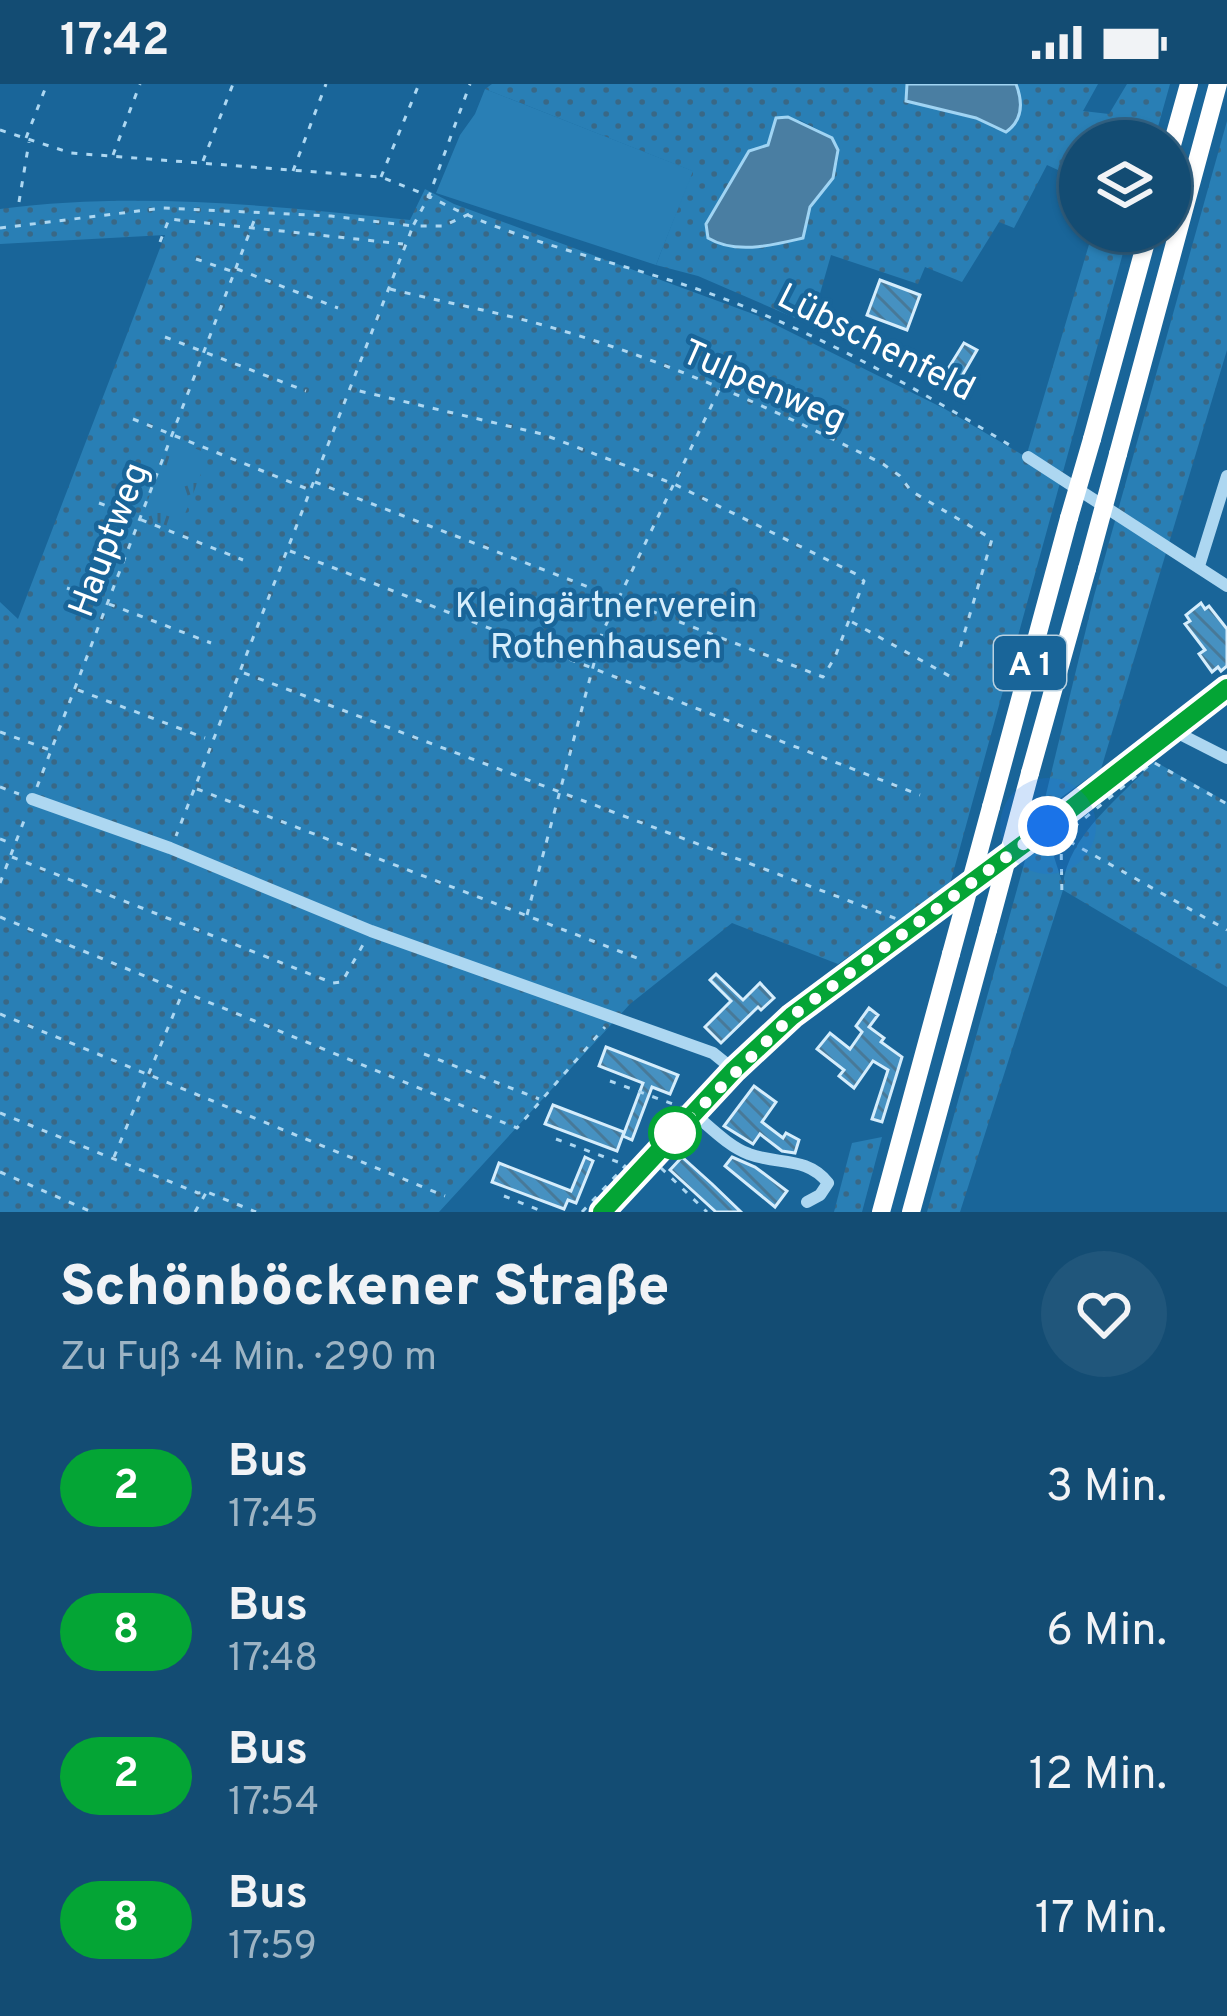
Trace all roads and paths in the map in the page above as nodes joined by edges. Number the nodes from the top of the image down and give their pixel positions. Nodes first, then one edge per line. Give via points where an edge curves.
1 (47, 84) edge
2 (140, 84) edge
3 (233, 84) edge
4 (326, 84) edge
5 (419, 84) edge
6 (470, 84) edge
7 (1189, 84) edge
8 (1218, 84) edge
9 (1179, 120) edge
10 (0, 130) edge
11 (28, 139) junction
12 (112, 156) junction
13 (202, 163) junction
14 (293, 170) junction
15 (382, 177) junction
16 (429, 196) junction
17 (20, 202) dead end
18 (257, 212) junction
19 (469, 214) junction
20 (254, 226) junction
21 (413, 226) junction
22 (0, 228) edge
23 (160, 242) dead end
24 (405, 244) junction
25 (1143, 252) edge
26 (196, 259) dead end
27 (235, 270) junction
28 (388, 288) junction
29 (338, 308) dead end
30 (165, 337) dead end
31 (204, 352) junction
32 (720, 387) junction
33 (351, 389) junction
34 (306, 391) dead end
35 (133, 419) dead end
36 (172, 435) junction
37 (1028, 457) joint
38 (1227, 476) edge
39 (315, 482) junction
40 (674, 484) junction
41 (311, 490) junction
42 (99, 503) dead end
43 (139, 519) junction
44 (288, 550) junction
45 (243, 560) dead end
46 (1198, 566) junction
47 (1227, 586) edge
48 (67, 588) dead end
49 (616, 598) junction
50 (108, 602) junction
51 (850, 621) junction
52 (211, 643) dead end
53 (960, 648) dead end
54 (596, 667) junction
55 (242, 672) junction
56 (953, 678) dead end
57 (1227, 688) edge
58 (77, 689) junction
59 (1172, 730) junction
60 (0, 732) edge
61 (205, 738) dead end
62 (52, 750) junction
63 (1227, 758) edge
64 (0, 787) edge
65 (195, 788) junction
66 (562, 791) junction
67 (920, 795) dead end
68 (32, 799) junction
69 (1227, 804) edge
70 (1061, 838) junction
71 (0, 839) edge
72 (15, 845) junction
73 (170, 848) junction
74 (10, 857) junction
75 (0, 883) edge
76 (1062, 899) dead end
77 (527, 915) junction
78 (0, 916) edge
79 (901, 922) dead end
80 (1227, 930) edge
81 (371, 931) junction
82 (637, 958) dead end
83 (182, 992) junction
84 (0, 1013) edge
85 (613, 1016) junction
86 (424, 1054) dead end
87 (734, 1070) junction
88 (149, 1075) junction
89 (610, 1081) dead end
90 (541, 1100) junction
91 (687, 1110) junction
92 (0, 1113) edge
93 (556, 1138) dead end
94 (114, 1159) junction
95 (626, 1165) dead end
96 (657, 1165) dead end
97 (0, 1172) edge
98 (207, 1192) junction
99 (446, 1196) dead end
100 (504, 1196) dead end
101 (807, 1202) dead end
102 (92, 1212) edge
103 (195, 1212) edge
104 (256, 1212) edge
105 (544, 1212) edge
106 (602, 1212) edge
107 (707, 1212) edge
108 (881, 1212) edge
109 (911, 1212) edge

1 - 11 path
2 - 12 path
3 - 13 path
4 - 14 path
5 - 15 path
6 - 16 path
7 - 9 highway
8 - 109 highway, A 1, bridge
10 - 11 path
11 - 12 path
11 - 17 path
12 - 13 path
13 - 14 path
14 - 15 path
15 - 16 path, Lübschenfeld
16 - 19 path, Lübschenfeld
16 - 21 path
18 - 20 path, Hauptweg
18 - 21 path
18 - 22 path via 163,208
19 - 21 path via 443,226
19 - 37 path, Lübschenfeld via 809,334
20 - 23 path via 169,219
20 - 24 path
20 - 27 path, Hauptweg
21 - 24 path
24 - 28 path
25 - 108 highway, A 1, bridge
26 - 27 path
27 - 29 path
27 - 31 path, Hauptweg
28 - 32 path, Tulpenweg via 562,331
28 - 33 path
30 - 31 path
31 - 34 path
31 - 36 path, Hauptweg
32 - 40 path
32 - 53 path, Tulpenweg via 883,464 911,491 992,539
33 - 39 path
33 - 40 path via 542,434
35 - 36 path
36 - 41 path
36 - 43 path, Hauptweg
37 - 46 street
38 - 46 street
39 - 41 path
39 - 49 path
40 - 49 path
40 - 51 path via 858,575 864,581
41 - 44 path
42 - 43 path
43 - 45 path
43 - 50 path, Hauptweg
44 - 54 path
44 - 55 path
46 - 47 street
48 - 50 path
49 - 51 path via 823,677
49 - 54 path
50 - 52 path
50 - 58 path, Hauptweg
51 - 56 path
54 - 66 path
54 - 67 path
55 - 65 path
55 - 66 path
57 - 59 main road
58 - 61 path
58 - 62 path, Hauptweg
59 - 63 street
59 - 87 main road via 792,1016
60 - 62 path
62 - 68 path, Hauptweg
64 - 68 path
65 - 73 path
65 - 77 path
66 - 77 path
66 - 79 path
68 - 72 path, Hauptweg
68 - 73 street
69 - 70 path via 1153,762
70 - 76 path
70 - 80 path
71 - 72 path
72 - 74 path, Hauptweg
73 - 81 street
74 - 75 path, Hauptweg
74 - 81 path via 333,982 342,982
77 - 82 path
78 - 83 path
81 - 85 street
83 - 88 path
83 - 90 path via 517,1128
84 - 88 path
85 - 87 street via 713,1053
85 - 90 path
86 - 90 path
87 - 91 main road
88 - 94 path
88 - 99 path
89 - 91 path
91 - 101 street via 751,1156 808,1164 827,1183
91 - 106 main road
92 - 94 path
93 - 95 path
94 - 98 path
96 - 107 path
97 - 102 path
98 - 103 path
98 - 104 path
100 - 105 path

